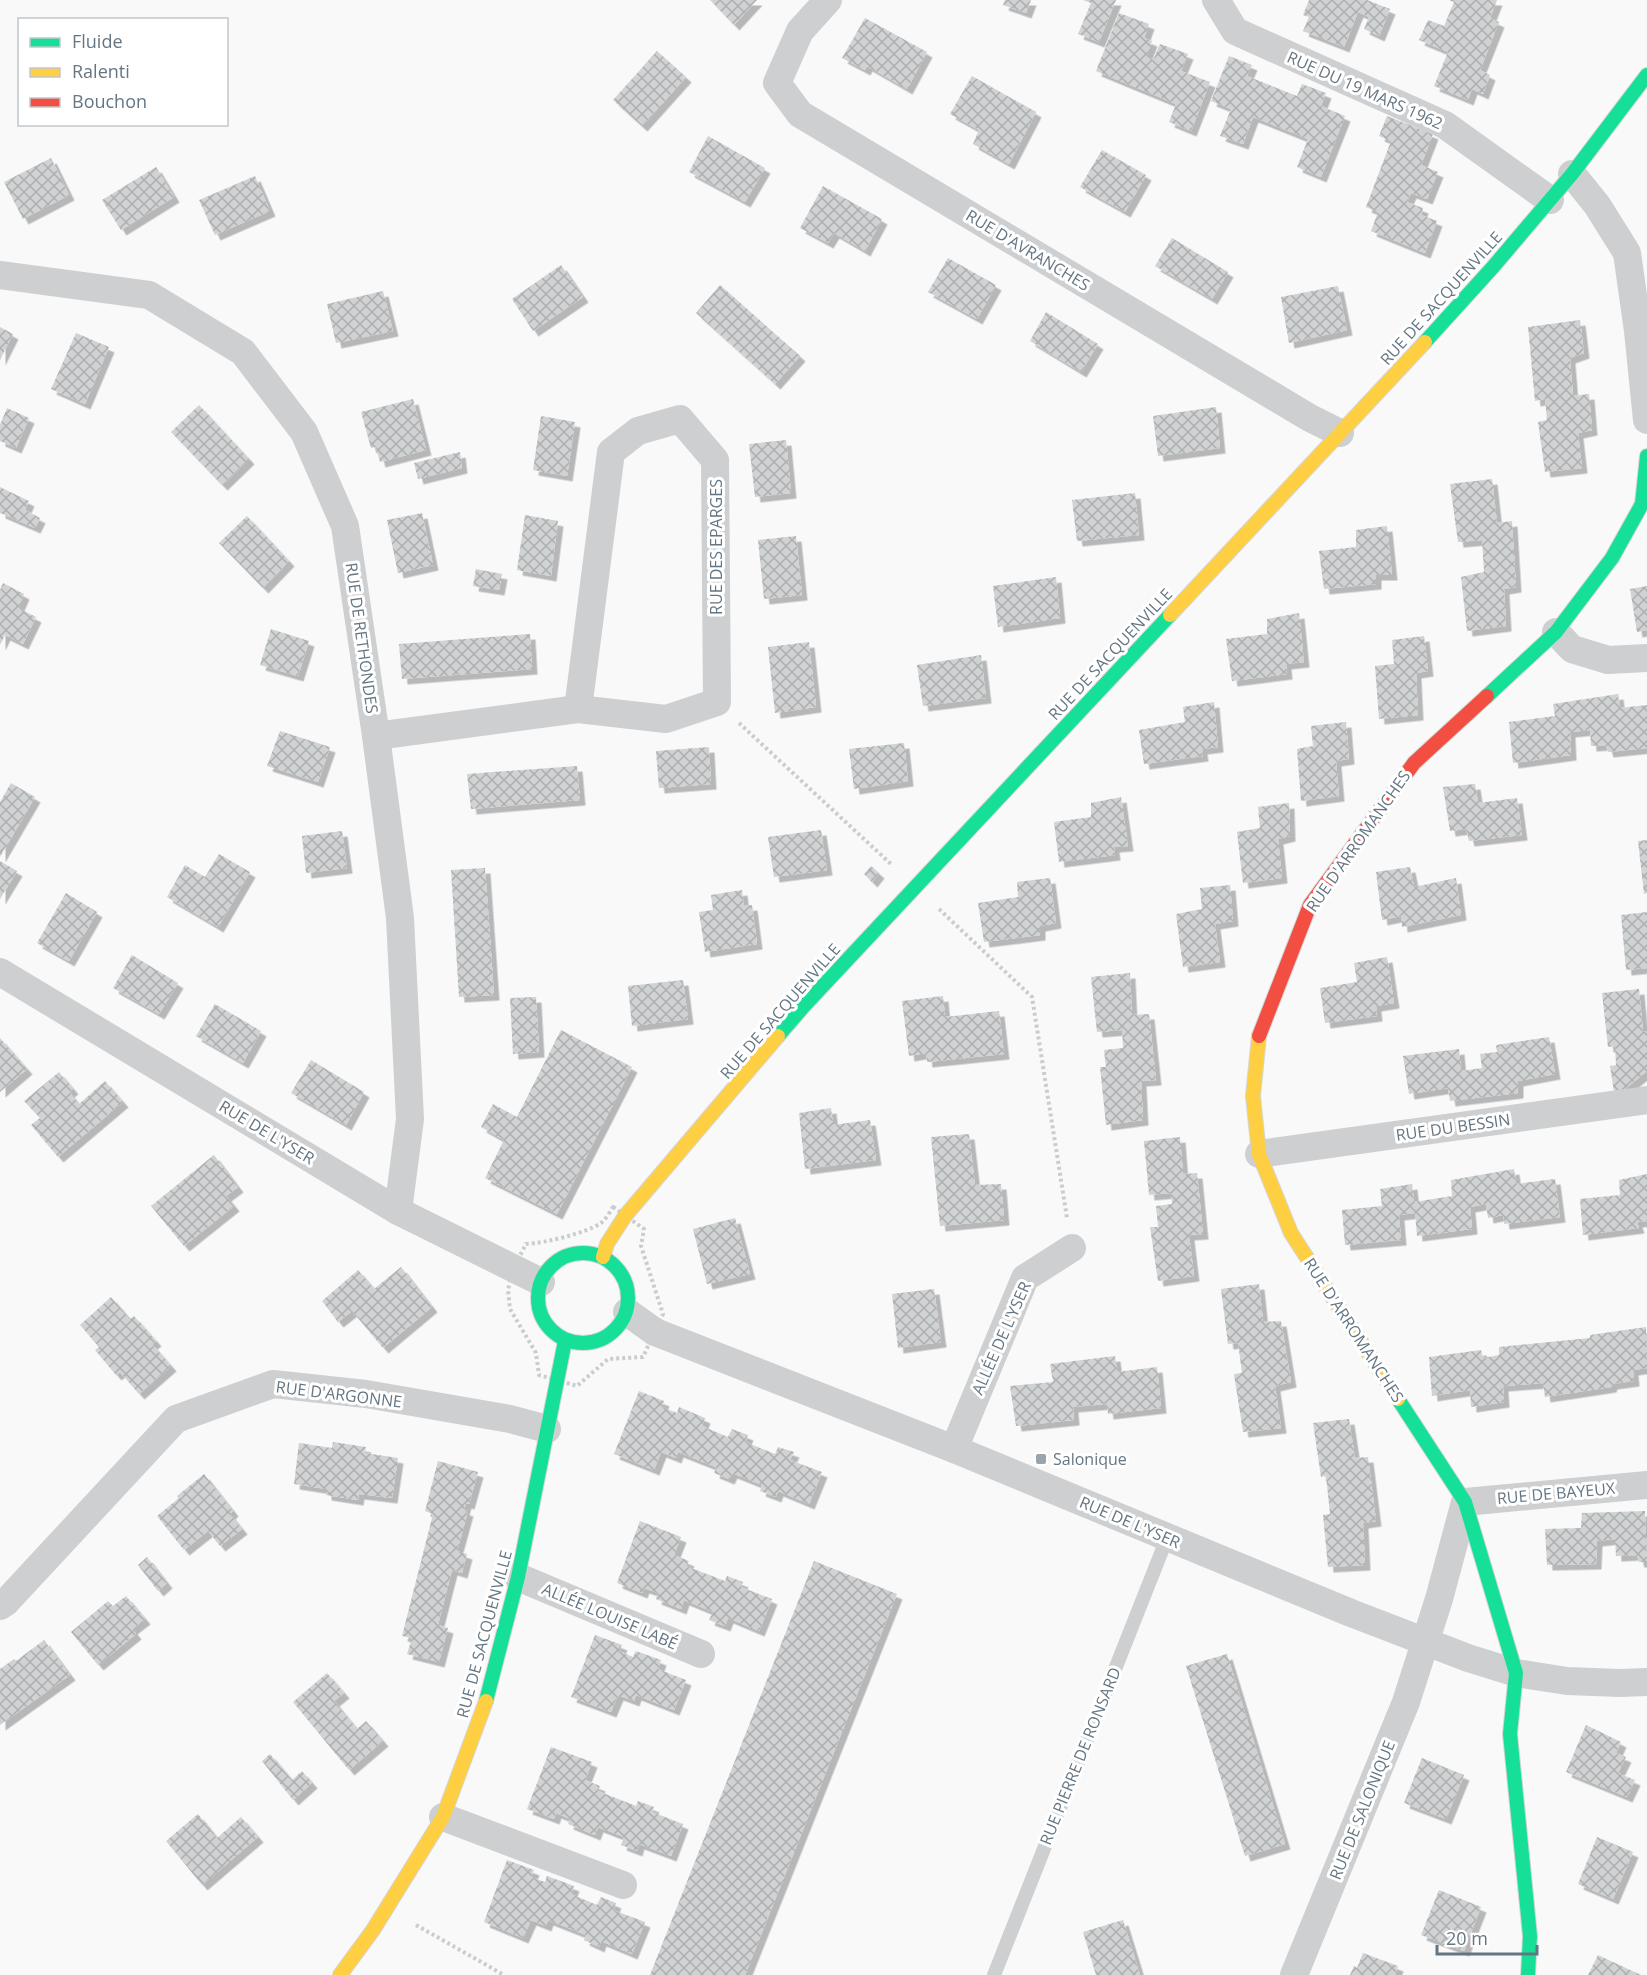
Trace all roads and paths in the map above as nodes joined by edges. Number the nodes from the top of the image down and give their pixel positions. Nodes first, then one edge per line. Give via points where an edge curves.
1 (828, 0) edge
2 (1216, 0) edge
3 (1647, 75) edge
4 (1572, 174) junction
5 (1550, 200) junction
6 (0, 275) edge
7 (1643, 331) edge
8 (1647, 420) edge
9 (1340, 434) junction
10 (1647, 456) edge
11 (1556, 632) junction
12 (1647, 658) edge
13 (717, 702) junction
14 (578, 709) junction
15 (376, 736) junction
16 (915, 887) junction
17 (0, 972) edge
18 (1647, 1100) edge
19 (1259, 1154) junction
20 (398, 1210) junction
21 (1072, 1248) joint
22 (603, 1257) junction
23 (541, 1282) junction
24 (627, 1312) junction
25 (565, 1341) junction
26 (547, 1429) junction
27 (954, 1449) junction
28 (1647, 1485) edge
29 (1465, 1502) junction
30 (1167, 1538) junction
31 (519, 1577) junction
32 (0, 1606) edge
33 (1425, 1643) junction
34 (701, 1654) dead end
35 (1516, 1673) junction
36 (1647, 1682) edge
37 (443, 1816) junction
38 (623, 1885) dead end
39 (386, 1908) junction
40 (340, 1975) edge
41 (504, 1975) edge
42 (994, 1975) edge
43 (1294, 1975) edge
44 (1528, 1975) edge

1 - 9 street, RUE D'AVRANCHES via 800,31 777,83 800,114
2 - 5 street, RUE DU 19 MARS 1962 via 1234,31 1445,125
3 - 4 street, RUE DE SACQUENVILLE
4 - 5 street, RUE DE SACQUENVILLE
4 - 7 street via 1627,253
5 - 9 street, RUE DE SACQUENVILLE
6 - 15 street, RUE DE RETHONDES via 149,295 243,352 304,432 345,526
7 - 8 street
9 - 16 street, RUE DE SACQUENVILLE
10 - 11 street, RUE D'ARROMANCHES via 1642,504 1612,558
11 - 12 street via 1572,649 1608,660
11 - 19 street, RUE D'ARROMANCHES via 1414,763 1310,905 1259,1037 1253,1096
13 - 14 street via 666,719
13 - 14 street, RUE DES EPARGES via 715,460 680,419 638,431 611,452
13 - 16 path
14 - 15 street
15 - 20 street, RUE DE RETHONDES via 400,918 410,1119
16 - 21 path via 1032,997
16 - 22 street, RUE DE SACQUENVILLE via 804,1006 625,1216
17 - 20 street, RUE DE L'YSER
18 - 19 street, RUE DU BESSIN
19 - 29 street, RUE D'ARROMANCHES via 1291,1233
20 - 23 street, RUE DE L'YSER
21 - 27 street, ALLÉE DE L'YSER via 1025,1278
22 - 23 street via 592,1253 563,1257 550,1265
22 - 24 street via 618,1268 625,1281 629,1296
23 - 25 street via 537,1292 543,1321
24 - 25 street via 609,1336 595,1343
24 - 27 street, RUE DE L'YSER via 655,1332
25 - 26 street, RUE DE SACQUENVILLE
26 - 31 street, RUE DE SACQUENVILLE
26 - 32 street, RUE D'ARGONNE via 366,1394 273,1384 176,1419
27 - 30 street, RUE DE L'YSER
28 - 29 street, RUE DE BAYEUX
29 - 33 street, RUE DE SALONIQUE
29 - 35 street, RUE D'ARROMANCHES
30 - 33 street, RUE DE L'YSER
30 - 42 lane, RUE PIERRE DE RONSARD
31 - 34 street, ALLÉE LOUISE LABÉ
31 - 37 street, RUE DE SACQUENVILLE via 487,1699
33 - 35 street, RUE DE L'YSER
33 - 43 street, RUE DE SALONIQUE via 1406,1702
35 - 36 street, RUE DE L'YSER via 1567,1681
35 - 44 street via 1510,1734 1530,1936
37 - 38 street
37 - 39 street, RUE DE SACQUENVILLE
39 - 40 street, RUE DE SACQUENVILLE
39 - 41 path

